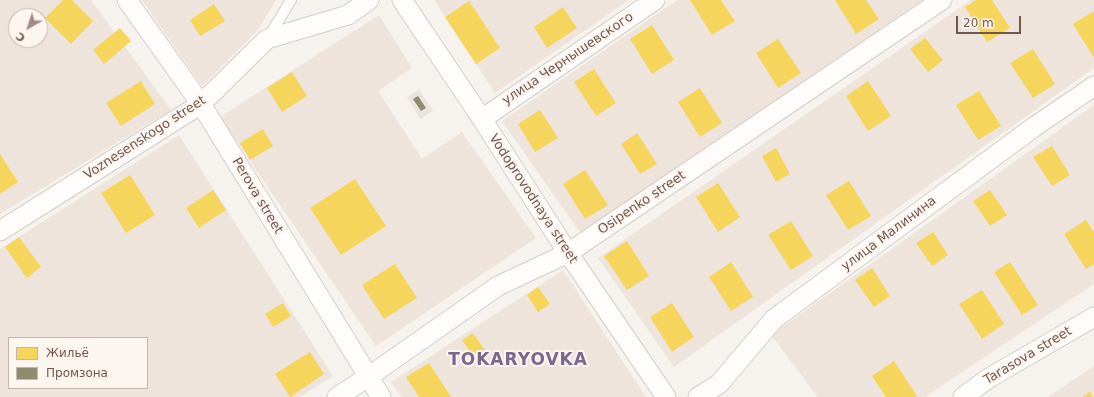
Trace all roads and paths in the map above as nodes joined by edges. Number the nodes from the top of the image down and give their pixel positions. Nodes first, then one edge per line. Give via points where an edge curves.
1 (126, 0) edge
2 (291, 0) edge
3 (369, 0) edge
4 (402, 0) edge
5 (655, 0) edge
6 (942, 0) edge
7 (267, 39) junction
8 (1094, 86) edge
9 (201, 104) junction
10 (482, 119) junction
11 (0, 231) edge
12 (568, 254) junction
13 (1094, 316) edge
14 (368, 378) junction
15 (337, 397) edge
16 (381, 397) edge
17 (666, 397) edge
18 (698, 397) edge
19 (963, 397) edge

1 - 9 street, Perova street
2 - 7 lane
3 - 7 street, Voznesenskogo street via 348,15
4 - 10 street, Vodoprovodnaya street
5 - 10 street, улица Чернышевского
6 - 12 street, Osipenko street
7 - 9 street, Voznesenskogo street
8 - 18 street, улица Малинина via 1034,126 774,319 719,384
9 - 11 street, Voznesenskogo street
9 - 14 street, Perova street
10 - 12 street, Vodoprovodnaya street
12 - 14 street, Osipenko street via 498,286
12 - 17 street, Vodoprovodnaya street
13 - 19 street, Tarasova street
14 - 15 street, Osipenko street
14 - 16 street, Perova street

